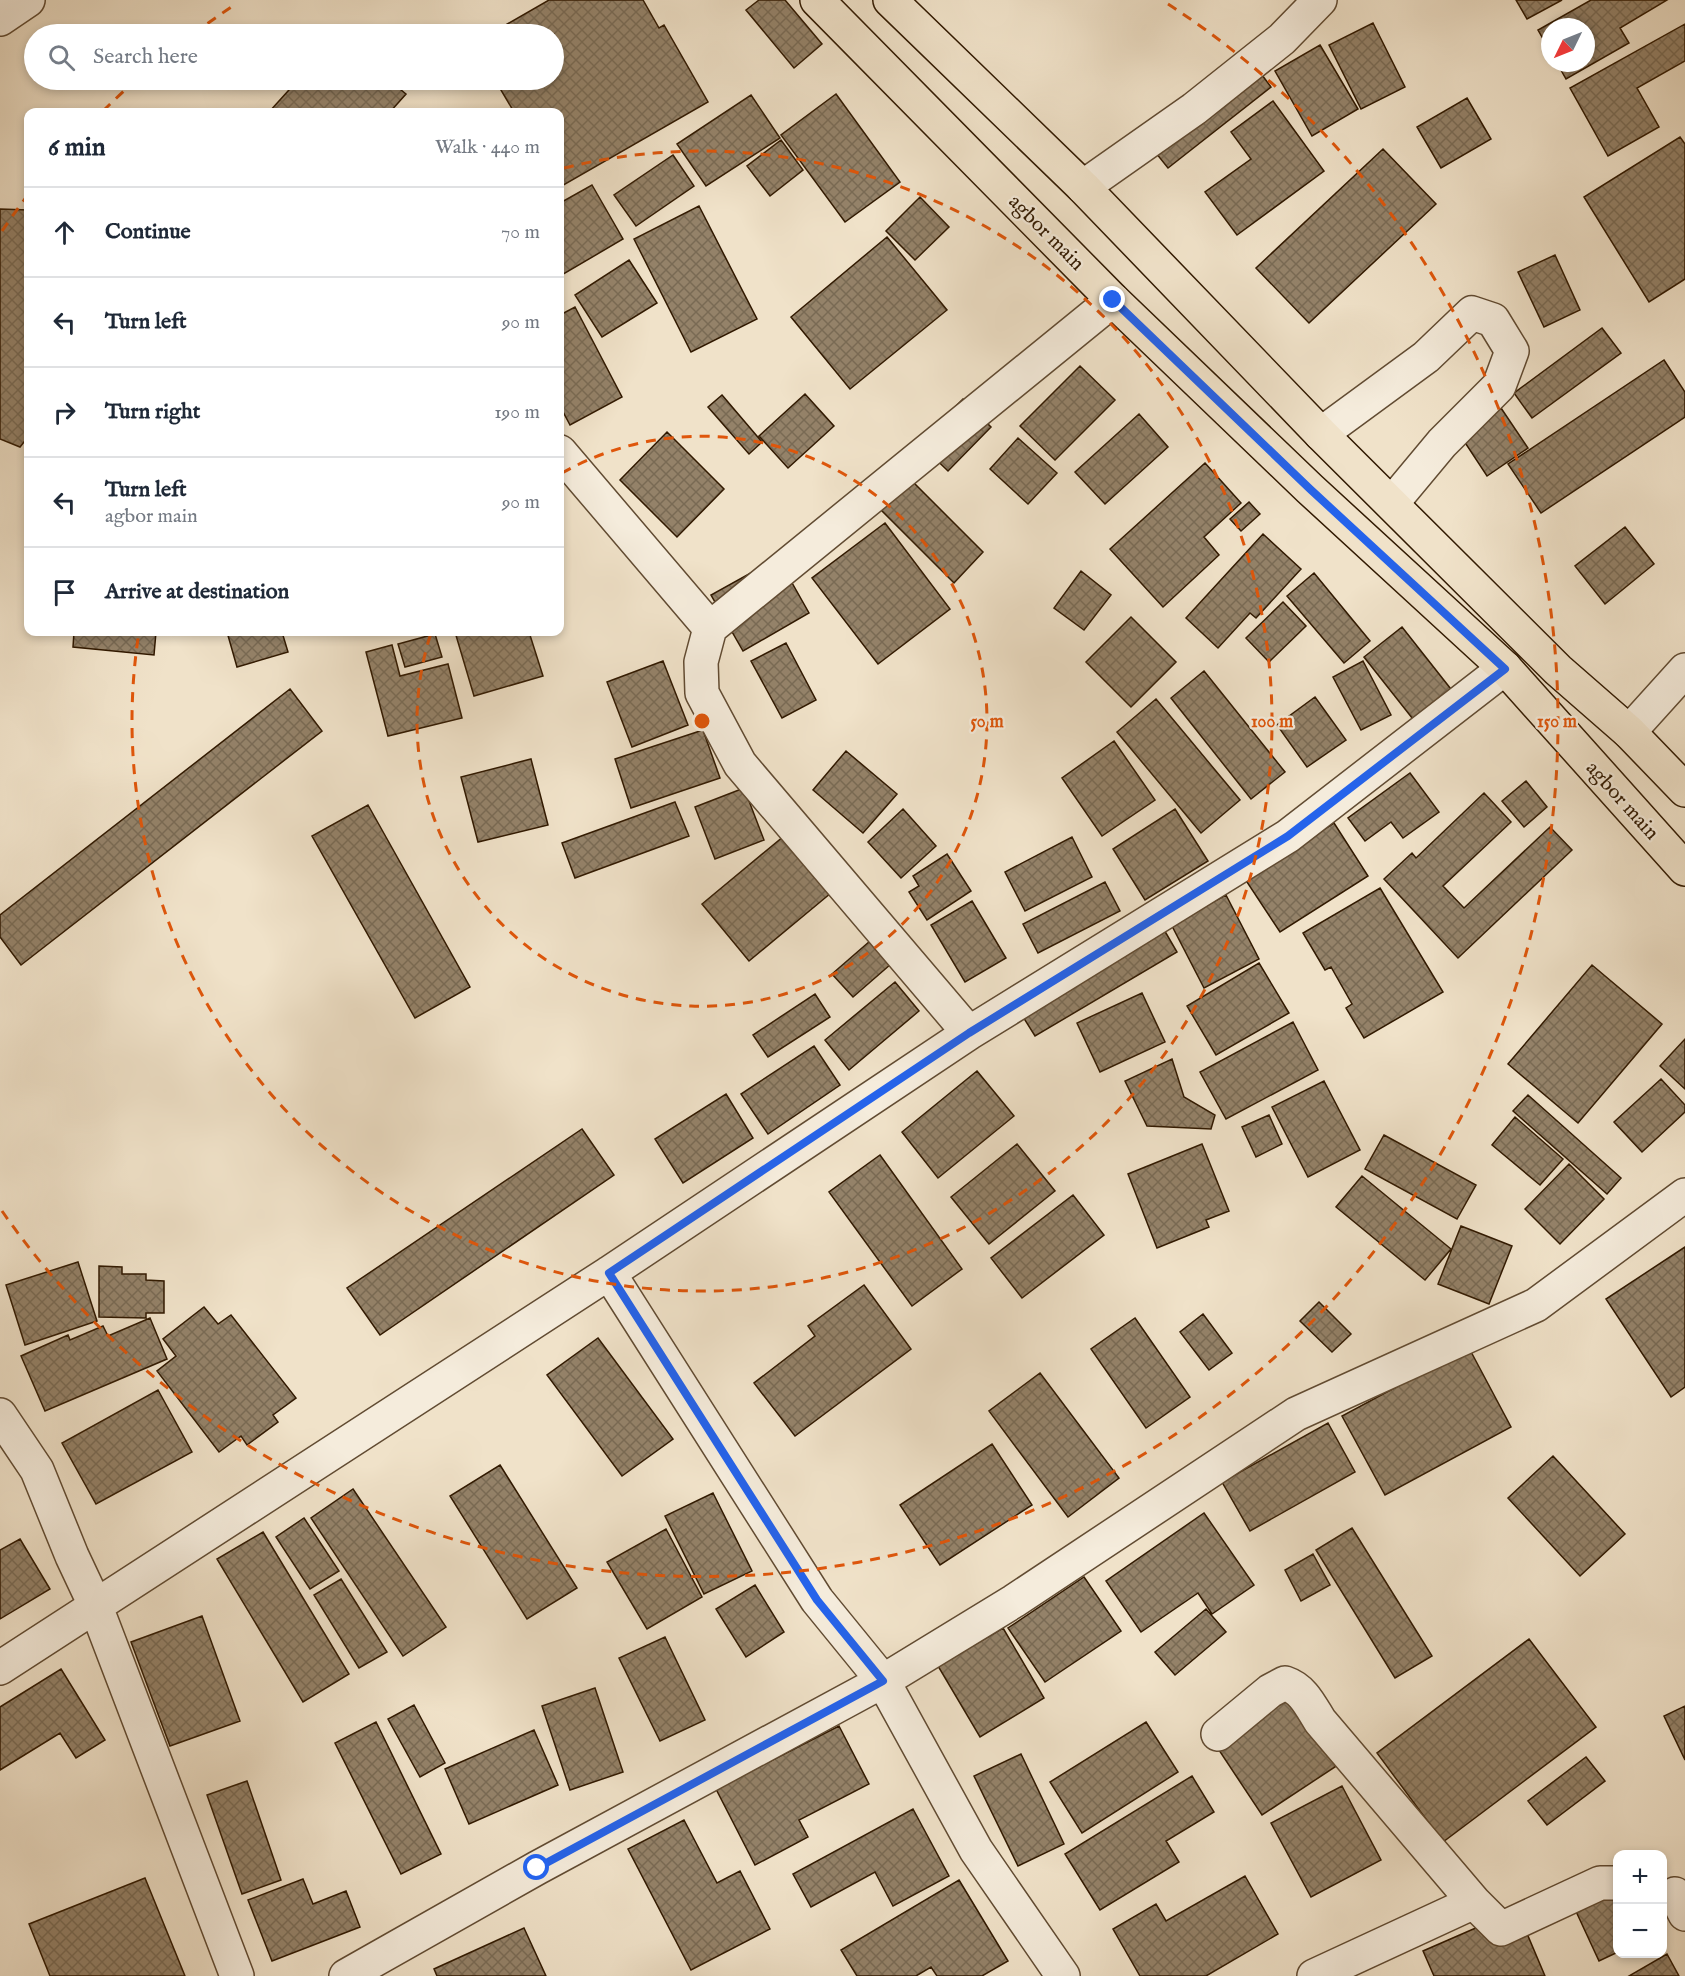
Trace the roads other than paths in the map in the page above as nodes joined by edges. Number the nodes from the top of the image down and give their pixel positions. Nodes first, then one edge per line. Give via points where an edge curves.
1 (28, 0) edge
2 (817, 0) edge
3 (890, 0) edge
4 (1320, 0) edge
5 (0, 20) edge
6 (1083, 187) junction
7 (1113, 300) junction
8 (1321, 434) junction
9 (564, 457) edge
10 (1392, 503) junction
11 (710, 628) junction
12 (1505, 669) junction
13 (1685, 670) edge
14 (1629, 732) junction
15 (1685, 790) edge
16 (1685, 869) edge
17 (969, 1033) junction
18 (1685, 1195) edge
19 (609, 1273) junction
20 (0, 1415) edge
21 (96, 1607) junction
22 (0, 1668) edge
23 (883, 1681) junction
24 (1218, 1734) dead end
25 (1613, 1883) edge
26 (1474, 1902) junction
27 (237, 1976) edge
28 (346, 1976) edge
29 (1063, 1976) edge
30 (1314, 1976) edge

1 - 5 street
2 - 7 main road, agbor main
3 - 6 main road
4 - 6 street via 1282,39 1194,109
6 - 8 main road
7 - 11 street
7 - 12 main road, agbor main
8 - 10 main road
8 - 10 street via 1426,357 1472,313 1493,320 1512,351 1499,386 1442,443
9 - 11 street
10 - 14 main road via 1558,670
11 - 17 street via 700,662 702,693 740,764
12 - 16 main road, agbor main
12 - 17 street via 1288,836
13 - 14 street
14 - 15 main road
17 - 19 street
18 - 23 street via 1536,1305 1296,1414 1014,1601
19 - 21 street
19 - 23 street via 817,1600
20 - 21 street via 37,1470
21 - 22 street
21 - 27 street
23 - 28 street
23 - 29 street via 976,1850
24 - 26 street via 1270,1691 1285,1683 1295,1687
25 - 26 street via 1600,1882 1501,1929
26 - 30 street

